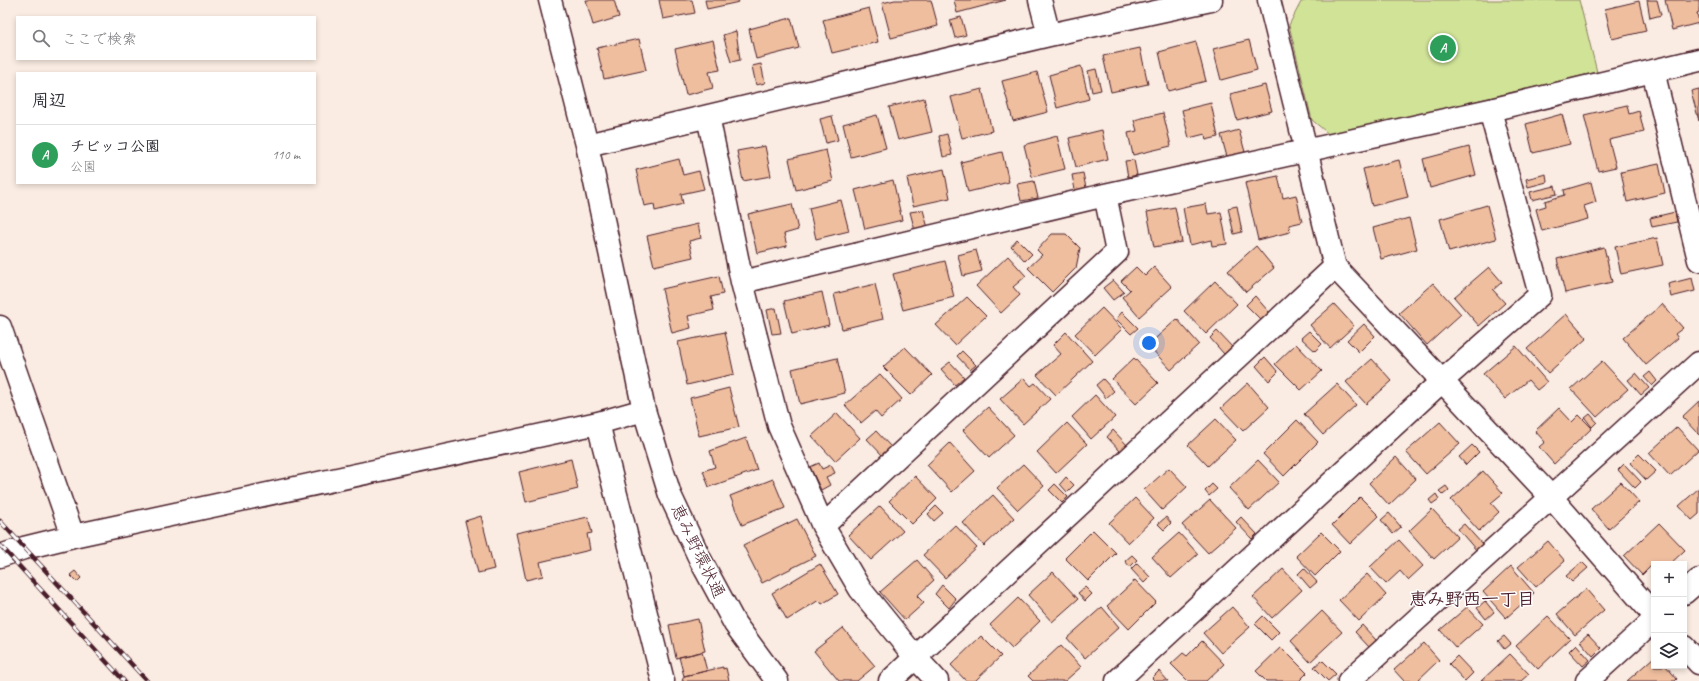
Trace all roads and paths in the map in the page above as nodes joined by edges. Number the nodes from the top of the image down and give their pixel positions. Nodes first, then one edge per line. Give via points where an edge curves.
1 (550, 0) edge
2 (1040, 0) edge
3 (1211, 0) edge
4 (1269, 0) edge
5 (1049, 35) junction
6 (1699, 60) edge
7 (1653, 71) junction
8 (1490, 110) junction
9 (708, 116) junction
10 (587, 145) junction
11 (1307, 151) junction
12 (1105, 195) junction
13 (1699, 260) edge
14 (1335, 267) junction
15 (742, 282) junction
16 (0, 327) edge
17 (1699, 363) edge
18 (1442, 381) junction
19 (644, 410) junction
20 (598, 423) junction
21 (1550, 497) junction
22 (823, 526) junction
23 (73, 536) junction
24 (0, 556) edge
25 (1699, 580) edge
26 (1687, 590) edge
27 (1651, 612) edge
28 (1651, 623) edge
29 (1687, 650) edge
30 (915, 657) junction
31 (1699, 663) edge
32 (663, 681) edge
33 (777, 681) edge
34 (890, 681) edge
35 (937, 681) edge
36 (1118, 681) edge
37 (1349, 681) edge
38 (1587, 681) edge

1 - 10 street, 恵み野環状通
2 - 5 street
3 - 5 street
4 - 11 street
5 - 9 street
6 - 7 street
7 - 8 street
7 - 13 street
8 - 11 street
8 - 18 street via 1540,294
9 - 10 street
9 - 15 street
10 - 19 street, 恵み野環状通
11 - 12 street
11 - 14 street
12 - 15 street
12 - 22 street via 1117,252
14 - 18 street
14 - 30 street
15 - 22 street via 779,426
16 - 23 street
17 - 21 street
18 - 21 street
18 - 36 street
19 - 20 street
19 - 33 street, 恵み野環状通 via 670,495 702,561 734,624
20 - 23 street
20 - 32 street
21 - 27 street
21 - 37 street
22 - 30 street via 860,589
23 - 24 street
25 - 26 street
28 - 38 street
29 - 31 street
30 - 34 street
30 - 35 street

